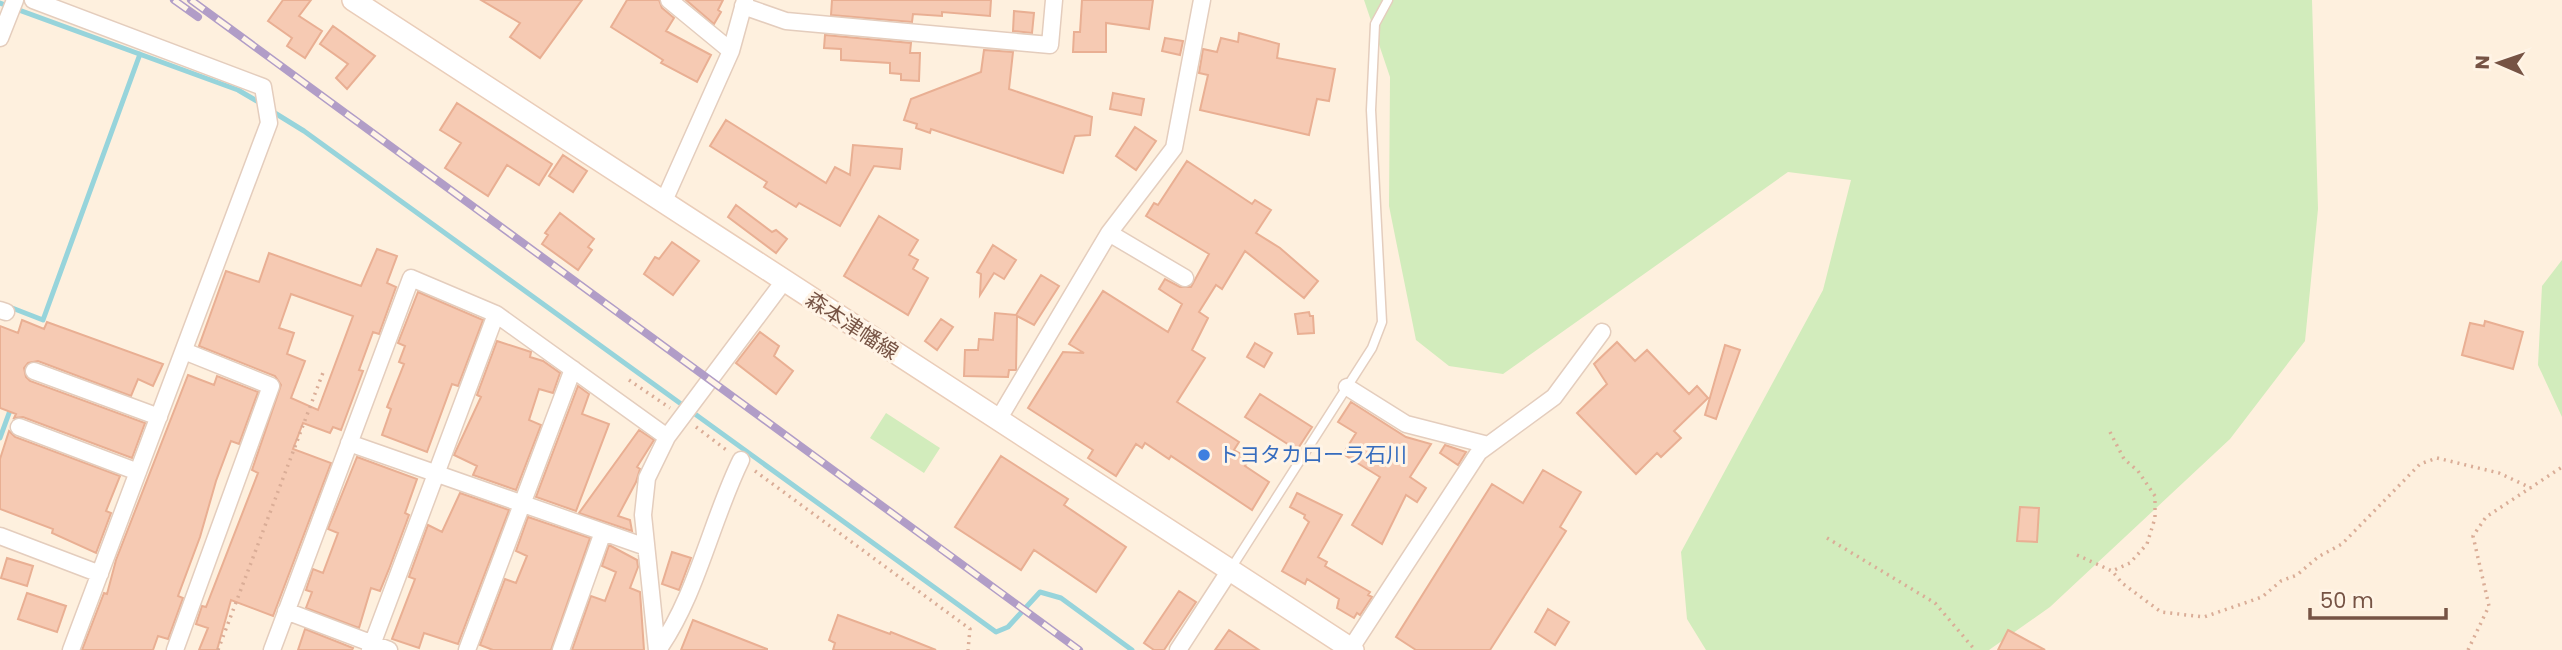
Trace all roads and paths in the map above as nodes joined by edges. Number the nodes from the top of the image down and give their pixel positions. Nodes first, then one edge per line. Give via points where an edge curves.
1 (15, 0) edge
2 (33, 0) edge
3 (353, 0) edge
4 (669, 0) edge
5 (1054, 0) edge
6 (1202, 0) edge
7 (1388, 0) edge
8 (744, 3) edge
9 (770, 6) edge
10 (0, 38) edge
11 (732, 51) junction
12 (664, 201) junction
13 (1109, 233) junction
14 (1185, 278) dead end
15 (784, 281) junction
16 (496, 314) junction
17 (1602, 332) dead end
18 (184, 351) junction
19 (573, 369) junction
20 (324, 370) dead end
21 (34, 371) dead end
22 (629, 380) dead end
23 (1347, 387) junction
24 (159, 418) junction
25 (683, 418) junction
26 (998, 420) junction
27 (19, 426) dead end
28 (2110, 432) dead end
29 (667, 437) junction
30 (349, 443) junction
31 (1488, 445) junction
32 (741, 460) junction
33 (2562, 467) edge
34 (138, 472) junction
35 (436, 474) junction
36 (2531, 488) junction
37 (522, 504) junction
38 (603, 533) junction
39 (0, 536) edge
40 (1827, 538) dead end
41 (646, 547) junction
42 (2077, 555) dead end
43 (1230, 570) junction
44 (2112, 571) junction
45 (100, 573) junction
46 (286, 611) junction
47 (372, 647) edge
48 (1352, 649) edge
49 (71, 650) edge
50 (175, 650) edge
51 (218, 650) edge
52 (272, 650) edge
53 (389, 650) edge
54 (467, 650) edge
55 (561, 650) edge
56 (657, 650) edge
57 (968, 650) edge
58 (1178, 650) edge
59 (1975, 650) edge
60 (2469, 650) edge

1 - 10 street
2 - 18 street via 263,87 269,123
3 - 12 main road, 森本津幡線
4 - 11 street
5 - 9 street via 1050,45 786,21
6 - 13 street via 1174,148
7 - 23 lane via 1375,24 1371,110 1382,322 1372,348
8 - 9 street
8 - 11 street
11 - 12 street
12 - 15 main road, 森本津幡線
13 - 14 street
13 - 26 street
15 - 25 street
15 - 26 main road, 森本津幡線
16 - 19 street
16 - 30 street via 411,278
16 - 35 street
17 - 31 street via 1554,397
18 - 24 street
18 - 50 street via 271,386
19 - 29 street
19 - 37 street
20 - 51 path
21 - 24 street
22 - 25 path
23 - 31 street via 1406,424
23 - 43 lane
24 - 34 street
25 - 29 street
25 - 32 path
26 - 43 main road, 森本津幡線
27 - 34 street
28 - 44 path via 2124,459 2155,496 2147,544 2130,563
29 - 41 street via 647,478
30 - 35 street
30 - 46 street
31 - 48 street via 1479,452
32 - 56 street via 674,627
32 - 57 path via 971,629
33 - 36 path
34 - 45 street
35 - 37 street
35 - 47 street
36 - 44 path via 2499,473 2437,458 2420,464 2342,544 2297,575 2281,580 2262,597 2204,617 2161,611
36 - 60 path via 2486,517 2473,536 2488,606
37 - 38 street
37 - 54 street
38 - 41 street
38 - 55 street
39 - 45 street
40 - 59 path via 1935,603
41 - 56 street
42 - 44 path
43 - 48 main road, 森本津幡線
43 - 58 street
45 - 49 street
46 - 47 street
46 - 52 street
47 - 53 street

